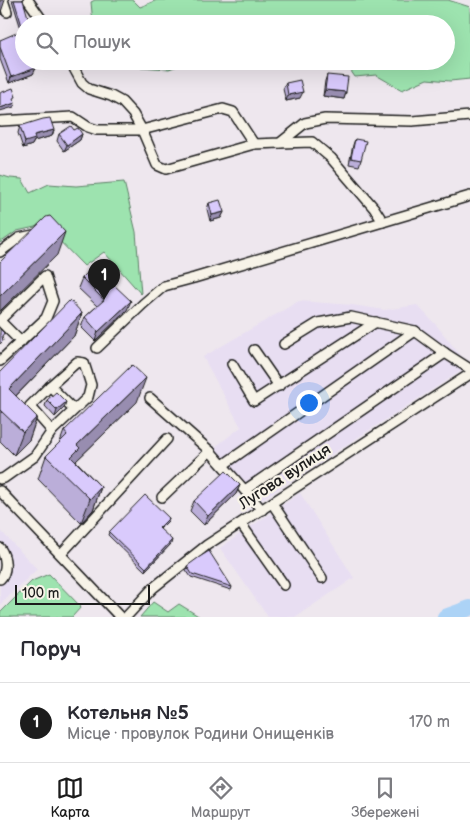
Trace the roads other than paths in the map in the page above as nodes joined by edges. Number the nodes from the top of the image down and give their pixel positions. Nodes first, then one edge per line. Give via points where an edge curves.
1 (3, 0) edge
2 (28, 0) edge
3 (7, 12) dead end
4 (39, 15) edge
5 (75, 70) edge
6 (470, 116) edge
7 (0, 121) edge
8 (142, 130) junction
9 (280, 143) junction
10 (254, 144) junction
11 (470, 196) edge
12 (383, 222) junction
13 (43, 233) edge
14 (0, 252) edge
15 (0, 321) edge
16 (376, 322) junction
17 (415, 331) junction
18 (21, 342) junction
19 (284, 344) dead end
20 (0, 348) edge
21 (97, 348) dead end
22 (254, 350) dead end
23 (445, 353) junction
24 (7, 354) junction
25 (0, 361) edge
26 (232, 364) dead end
27 (470, 369) edge
28 (468, 379) edge
29 (50, 386) junction
30 (280, 386) junction
31 (150, 398) dead end
32 (74, 410) junction
33 (52, 431) junction
34 (167, 439) dead end
35 (210, 451) junction
36 (222, 465) junction
37 (0, 479) edge
38 (245, 490) junction
39 (2, 496) edge
40 (162, 497) dead end
41 (272, 503) junction
42 (262, 510) junction
43 (240, 524) junction
44 (0, 548) edge
45 (60, 554) junction
46 (322, 578) dead end
47 (0, 580) edge
48 (284, 585) dead end
49 (120, 617) edge
50 (126, 617) edge

1 - 3 street
2 - 4 street
5 - 8 street via 82,84 89,89 122,102
6 - 9 street via 412,121 325,119 305,124
7 - 8 street via 73,117 97,130
8 - 10 street via 222,109 232,112
8 - 10 street via 157,165 166,169
9 - 10 street
9 - 12 street via 312,142 331,158
11 - 12 street
12 - 21 street via 164,286
13 - 14 street via 19,238
15 - 18 street
15 - 18 street via 45,276 53,301 46,318
16 - 17 street
16 - 19 street via 351,317 318,324
16 - 30 street
17 - 23 street
17 - 36 street
18 - 24 street
20 - 24 street
22 - 30 street
23 - 27 street
23 - 38 street
24 - 25 street
26 - 30 street via 254,401
28 - 41 street, Лугова вулиця
29 - 32 street
29 - 32 street via 76,362 84,363 91,385 88,397
29 - 33 street via 30,406
31 - 35 street
32 - 33 street
33 - 37 street via 35,456
34 - 45 street
35 - 36 street
35 - 40 street
36 - 38 street
38 - 42 street
39 - 45 street
41 - 42 street, Лугова вулиця
41 - 46 street
42 - 43 street, Лугова вулиця
43 - 48 street
43 - 50 street, Лугова вулиця via 207,545 154,588
44 - 47 street via 6,569
45 - 49 street

